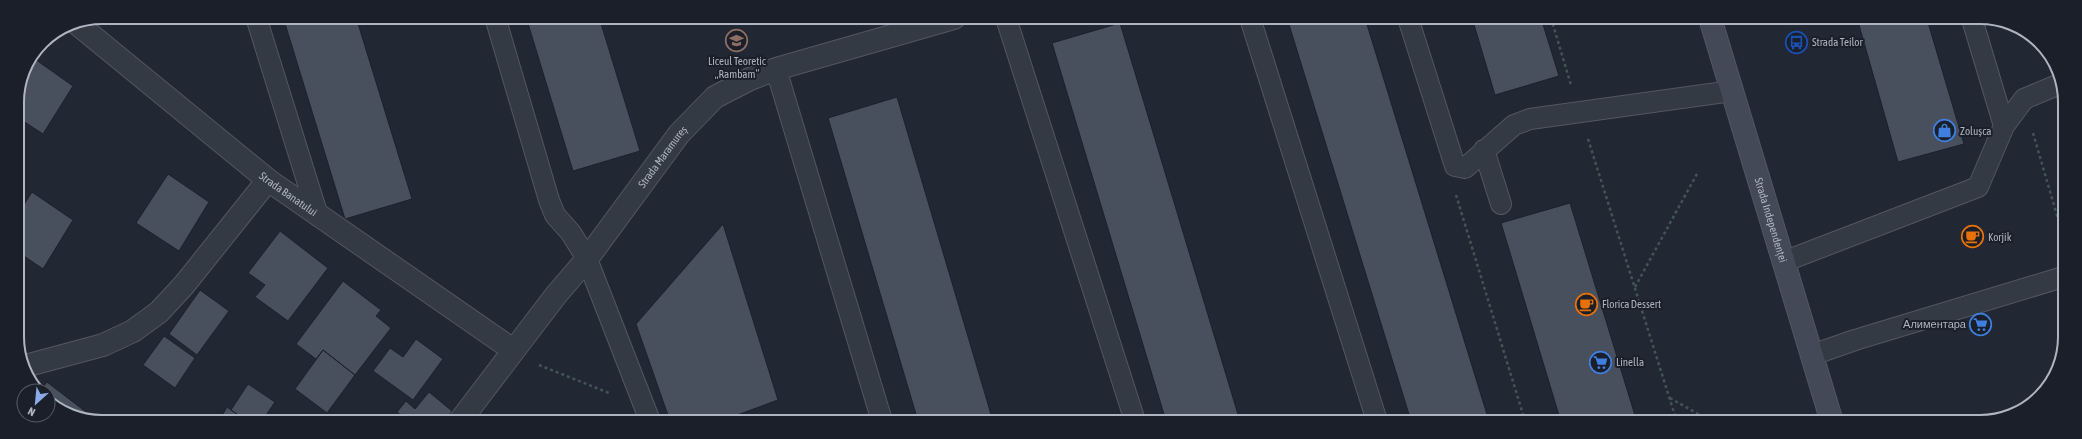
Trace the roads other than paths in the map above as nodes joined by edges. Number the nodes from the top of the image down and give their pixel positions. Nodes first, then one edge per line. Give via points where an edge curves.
1 (258, 24) edge
2 (497, 24) edge
3 (933, 24) edge
4 (1008, 24) edge
5 (1252, 24) edge
6 (1410, 24) edge
7 (1712, 24) edge
8 (1973, 24) edge
9 (81, 27) edge
10 (776, 69) junction
11 (2056, 86) edge
12 (1732, 91) junction
13 (2004, 126) junction
14 (1484, 150) junction
15 (268, 180) junction
16 (1501, 204) dead end
17 (318, 216) junction
18 (587, 259) junction
19 (1783, 262) junction
20 (2058, 279) edge
21 (512, 352) junction
22 (1812, 355) junction
23 (29, 365) edge
24 (647, 414) edge
25 (465, 415) edge
26 (880, 415) edge
27 (1132, 415) edge
28 (1375, 415) edge
29 (1830, 415) edge

1 - 17 lane
2 - 18 lane via 555,216 571,233
3 - 10 street, Strada Maramureș
4 - 27 lane
5 - 28 lane
6 - 14 lane via 1455,166 1465,168
7 - 12 main road, Strada Independenței
8 - 13 lane
9 - 15 street, Strada Banatului
10 - 18 street, Strada Maramureș via 750,79 715,98 696,115 679,134
10 - 26 lane
11 - 13 lane via 2024,99
12 - 14 lane via 1530,119 1514,125
12 - 19 main road, Strada Independenței
13 - 19 lane via 1978,187 1828,247
14 - 16 lane
15 - 17 street, Strada Banatului
15 - 23 street via 184,286 159,312 133,331 103,345
17 - 21 street, Strada Banatului
18 - 21 street, Strada Maramureș
18 - 24 lane
19 - 22 main road, Strada Independenței
20 - 22 lane
21 - 25 street, Strada Maramureș
22 - 29 main road, Strada Independenței

